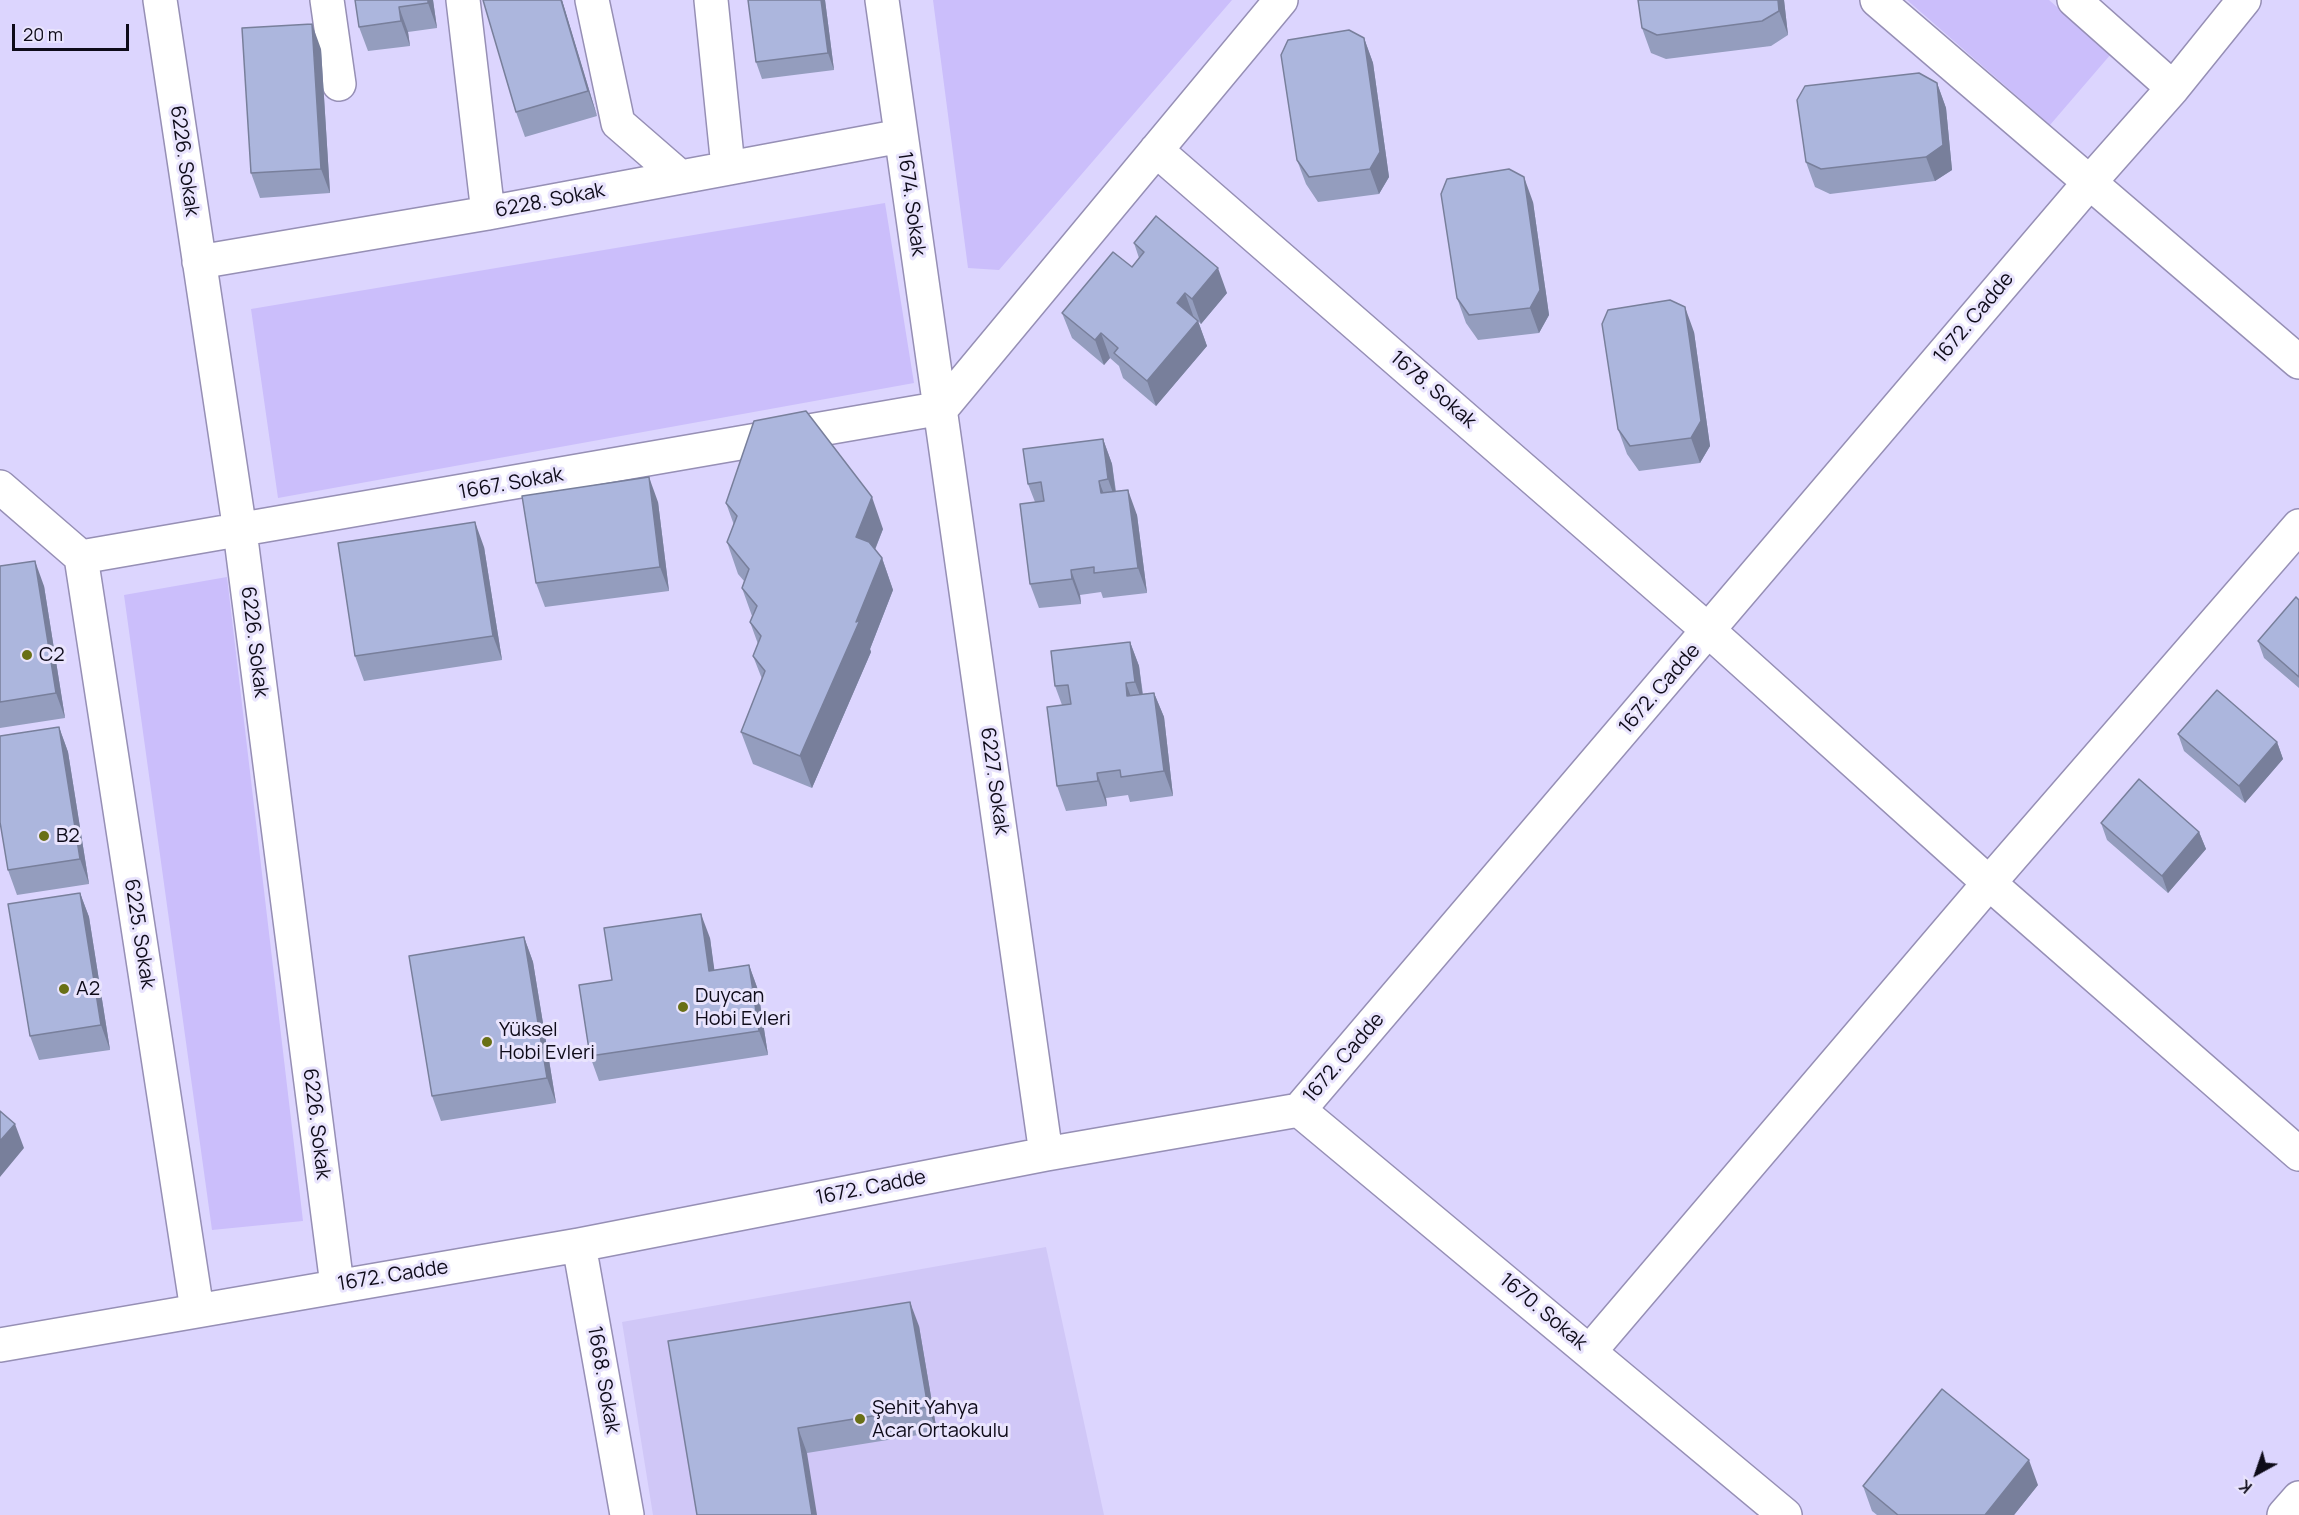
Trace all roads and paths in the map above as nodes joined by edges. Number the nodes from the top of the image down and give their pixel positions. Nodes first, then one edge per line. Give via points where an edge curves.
1 (160, 0) edge
2 (327, 0) edge
3 (463, 0) edge
4 (592, 0) edge
5 (711, 0) edge
6 (882, 0) edge
7 (1281, 0) edge
8 (1877, 0) edge
9 (2074, 0) edge
10 (2244, 0) edge
11 (339, 84) dead end
12 (2173, 88) junction
13 (901, 136) junction
14 (1156, 150) junction
15 (728, 167) junction
16 (679, 176) junction
17 (2089, 183) junction
18 (488, 213) junction
19 (199, 262) junction
20 (2299, 362) edge
21 (942, 408) junction
22 (0, 487) edge
23 (2299, 526) edge
24 (240, 531) junction
25 (81, 557) junction
26 (1709, 631) junction
27 (1989, 883) junction
28 (1299, 1110) junction
29 (1046, 1154) junction
30 (2299, 1154) edge
31 (579, 1245) junction
32 (337, 1285) junction
33 (197, 1310) junction
34 (0, 1345) edge
35 (1590, 1351) junction
36 (2299, 1498) edge
37 (627, 1515) edge
38 (1785, 1515) edge
39 (2284, 1515) edge

1 - 19 street, 6226. Sokak
2 - 11 street
3 - 18 street
4 - 16 street via 618,123
5 - 15 street
6 - 13 street, 1674. Sokak
7 - 14 street
8 - 17 street
9 - 12 street
10 - 12 street, 1672. Cadde
12 - 17 street, 1672. Cadde
13 - 15 street, 6228. Sokak
13 - 21 street, 1674. Sokak
14 - 21 street
14 - 26 street, 1678. Sokak
15 - 16 street, 6228. Sokak
16 - 18 street, 6228. Sokak
17 - 20 street
17 - 26 street, 1672. Cadde
18 - 19 street, 6228. Sokak
19 - 24 street, 6226. Sokak
21 - 24 street, 1667. Sokak
21 - 29 street, 6227. Sokak
22 - 25 street
23 - 27 street
24 - 25 street, 1667. Sokak
24 - 32 street, 6226. Sokak
25 - 33 street, 6225. Sokak
26 - 27 street, 1678. Sokak
26 - 28 street, 1672. Cadde
27 - 30 street, 1678. Sokak
27 - 35 street
28 - 29 street, 1672. Cadde
28 - 35 street, 1670. Sokak
29 - 31 street, 1672. Cadde
31 - 32 street, 1672. Cadde
31 - 37 street, 1668. Sokak
32 - 33 street, 1672. Cadde
33 - 34 street, 1672. Cadde
35 - 38 street, 1670. Sokak
36 - 39 street

